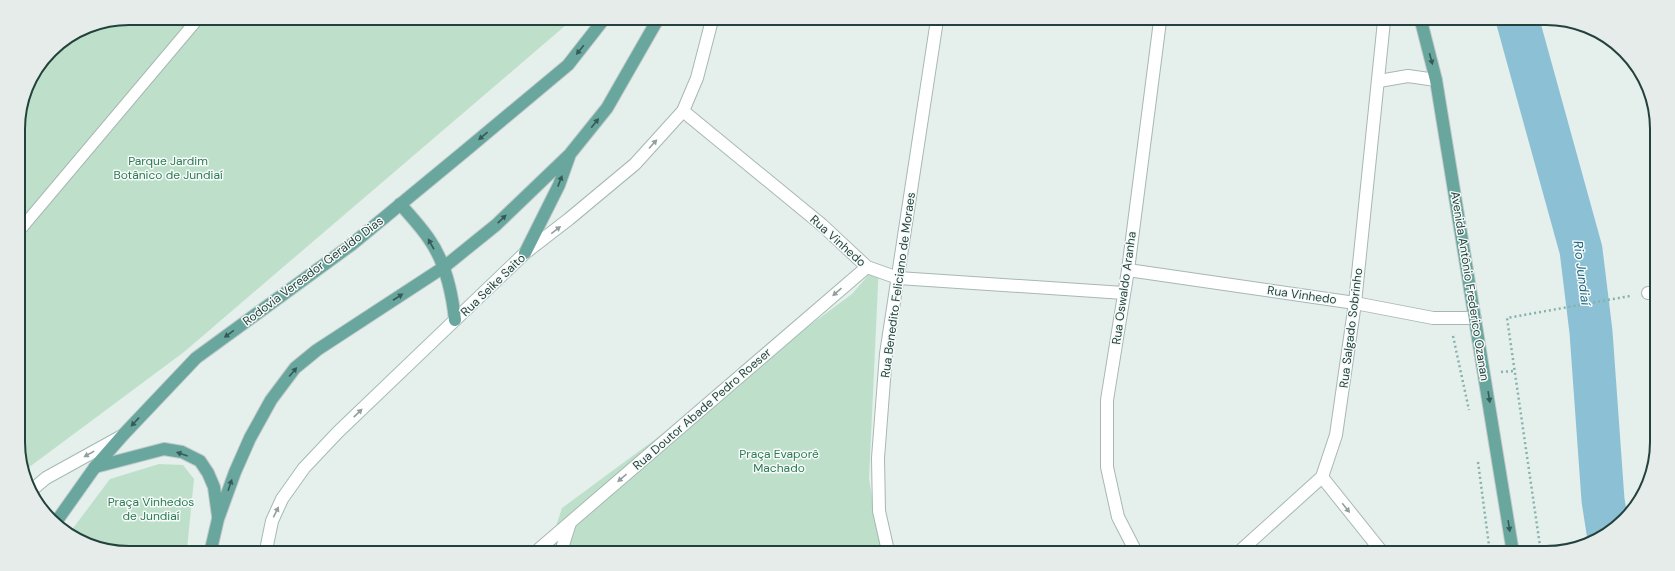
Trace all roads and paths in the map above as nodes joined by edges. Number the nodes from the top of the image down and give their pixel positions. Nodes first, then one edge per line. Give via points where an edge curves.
1 (193, 25) edge
2 (599, 25) edge
3 (655, 25) edge
4 (711, 25) edge
5 (936, 25) edge
6 (1159, 25) edge
7 (1384, 25) edge
8 (1422, 25) edge
9 (1436, 80) junction
10 (1379, 81) junction
11 (683, 111) junction
12 (570, 154) junction
13 (400, 204) junction
14 (25, 224) edge
15 (525, 253) junction
16 (444, 267) junction
17 (867, 267) junction
18 (1128, 270) junction
19 (898, 278) junction
20 (1124, 293) junction
21 (1650, 293) edge
22 (1355, 303) junction
23 (1450, 318) junction
24 (1475, 318) junction
25 (455, 320) junction
26 (1469, 411) dead end
27 (123, 435) junction
28 (1477, 458) dead end
29 (95, 467) junction
30 (1322, 477) junction
31 (35, 487) edge
32 (59, 518) edge
33 (218, 519) junction
34 (570, 523) junction
35 (212, 546) edge
36 (267, 546) edge
37 (543, 546) edge
38 (563, 546) edge
39 (887, 546) edge
40 (1133, 546) edge
41 (1246, 546) edge
42 (1377, 546) edge
43 (1489, 546) edge
44 (1512, 546) edge
45 (1539, 546) edge

1 - 14 lane
2 -> 13 main road, Rodovia Vereador Geraldo Dias via 568,65
12 -> 3 main road via 607,108
4 - 11 street, Rua Seike Saito via 697,78
5 - 19 street, Rua Benedito Feliciano de Moraes
6 - 18 street, Rua Oswaldo Aranha
7 - 10 street, Rua Salgado Sobrinho
8 -> 9 main road, Avenida Antônio Frederico Ozanan
9 - 10 street via 1408,76
9 - 24 main road, Avenida Antônio Frederico Ozanan
10 - 22 street, Rua Salgado Sobrinho
15 -> 11 street, Rua Seike Saito via 635,164
11 - 17 street, Rua Vinhedo via 822,224
15 -> 12 main road via 559,185
16 -> 12 main road via 496,225
16 -> 13 main road via 430,240
13 -> 27 main road, Rodovia Vereador Geraldo Dias via 351,245 196,358
15 - 25 street, Rua Seike Saito
16 - 25 main road via 453,297
33 -> 16 main road via 250,438 271,400 296,368 317,350
17 - 19 street, Rua Vinhedo
17 -> 34 street, Rua Doutor Abade Pedro Roeser
18 - 20 street, Rua Oswaldo Aranha
18 - 22 street, Rua Vinhedo
19 - 20 street, Rua Vinhedo
19 - 39 street, Rua Benedito Feliciano de Moraes via 886,354 878,458 879,511
20 - 40 street, Rua Oswaldo Aranha via 1107,400 1107,467 1118,517
21 - 45 path via 1508,318
22 - 23 street, Rua Vinhedo via 1433,318
22 - 30 street, Rua Salgado Sobrinho via 1336,435
23 - 24 street, Rua Vinhedo
23 - 26 path
24 -> 44 main road, Avenida Antônio Frederico Ozanan
36 -> 25 street, Rua Seike Saito via 272,521 282,499 304,468
27 - 29 main road, Rodovia Vereador Geraldo Dias
27 -> 31 street via 46,478
28 - 43 path
29 - 32 main road, Rodovia Vereador Geraldo Dias
33 -> 29 main road via 214,487 208,473 200,461 182,452 164,450
30 - 41 street
30 -> 42 street
33 - 35 main road
34 - 37 street, Rua Doutor Abade Pedro Roeser
34 - 38 street

